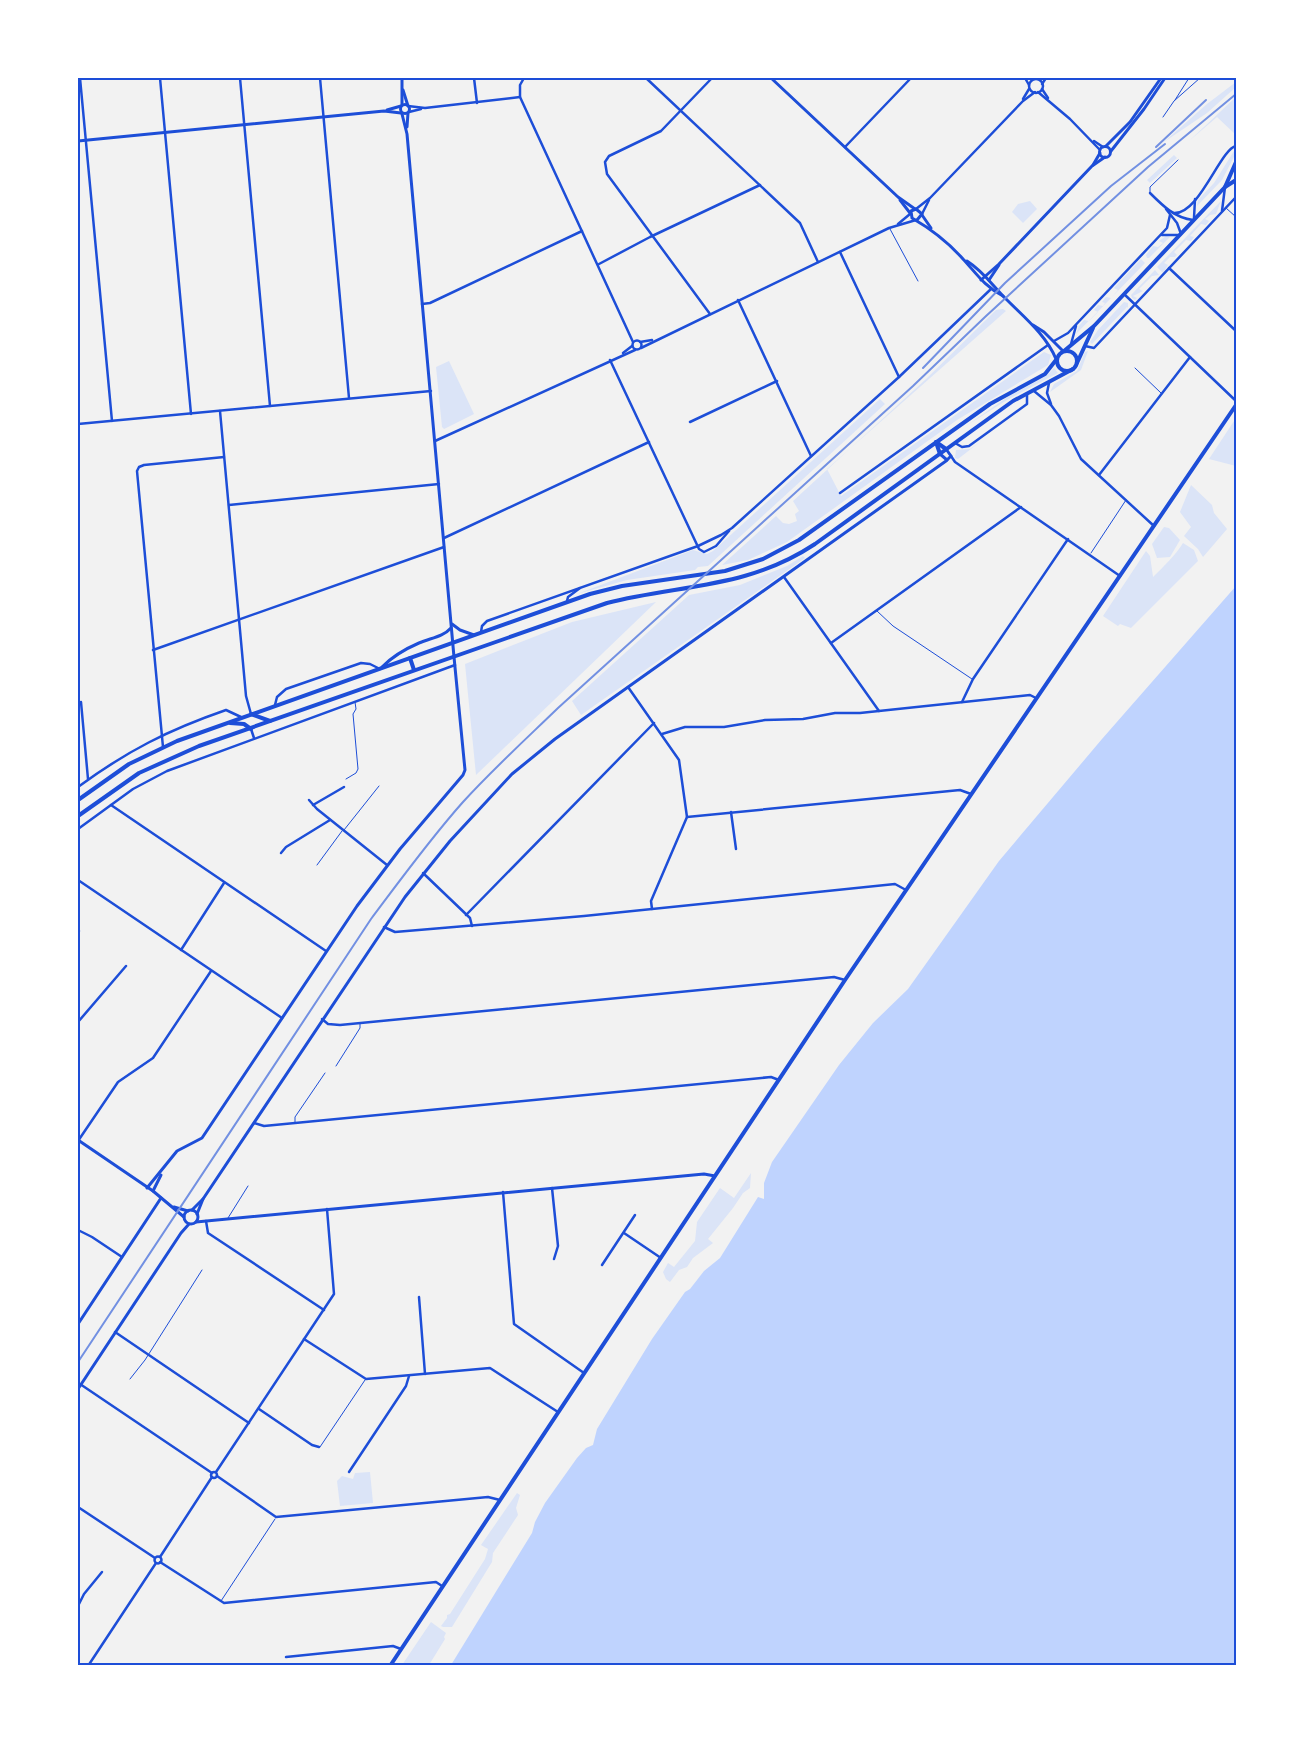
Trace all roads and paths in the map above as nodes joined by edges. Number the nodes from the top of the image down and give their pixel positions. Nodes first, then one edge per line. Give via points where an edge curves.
1 (80, 78) edge
2 (160, 78) edge
3 (240, 78) edge
4 (320, 78) edge
5 (402, 78) edge
6 (474, 78) edge
7 (524, 78) edge
8 (646, 78) edge
9 (712, 78) edge
10 (771, 78) edge
11 (911, 78) edge
12 (1025, 78) edge
13 (1029, 78) edge
14 (1046, 78) edge
15 (1161, 78) edge
16 (1165, 78) edge
17 (1189, 78) edge
18 (1200, 78) edge
19 (1040, 79) edge
20 (1033, 80) junction
21 (1042, 84) junction
22 (1030, 86) junction
23 (403, 87) junction
24 (1042, 89) junction
25 (1036, 92) junction
26 (520, 97) junction
27 (1049, 99) junction
28 (1023, 101) junction
29 (1174, 102) junction
30 (477, 103) junction
31 (401, 106) junction
32 (408, 106) junction
33 (425, 108) junction
34 (681, 110) junction
35 (384, 112) junction
36 (409, 112) junction
37 (402, 113) junction
38 (323, 117) junction
39 (1163, 117) dead end
40 (244, 125) junction
41 (406, 128) junction
42 (165, 133) junction
43 (86, 140) junction
44 (78, 141) edge
45 (1236, 146) edge
46 (845, 147) junction
47 (1102, 149) junction
48 (1111, 151) junction
49 (1105, 157) junction
50 (1178, 160) dead end
51 (1236, 162) edge
52 (1092, 166) junction
53 (1236, 180) edge
54 (760, 185) junction
55 (1225, 187) junction
56 (1150, 193) joint
57 (1236, 197) edge
58 (898, 198) junction
59 (930, 198) junction
60 (1195, 199) junction
61 (1226, 207) junction
62 (1165, 208) junction
63 (916, 209) junction
64 (1221, 212) junction
65 (1173, 213) junction
66 (910, 214) junction
67 (922, 215) junction
68 (1170, 215) junction
69 (1236, 217) edge
70 (916, 220) junction
71 (1194, 220) junction
72 (896, 225) junction
73 (889, 228) junction
74 (933, 230) junction
75 (583, 231) junction
76 (1180, 234) junction
77 (1161, 235) junction
78 (653, 236) junction
79 (840, 252) junction
80 (965, 260) junction
81 (818, 262) junction
82 (599, 264) junction
83 (999, 264) junction
84 (1169, 268) junction
85 (985, 276) junction
86 (981, 280) junction
87 (989, 280) junction
88 (918, 281) dead end
89 (985, 284) junction
90 (991, 289) junction
91 (1124, 294) junction
92 (1003, 296) junction
93 (738, 300) junction
94 (422, 304) junction
95 (1134, 304) junction
96 (710, 314) junction
97 (1076, 324) junction
98 (1033, 325) junction
99 (1094, 326) junction
100 (1236, 331) edge
101 (656, 339) junction
102 (1054, 341) junction
103 (636, 343) junction
104 (1071, 344) junction
105 (1048, 345) junction
106 (1084, 346) junction
107 (641, 348) junction
108 (635, 350) junction
109 (1064, 351) junction
110 (620, 356) junction
111 (1190, 357) junction
112 (610, 360) junction
113 (1056, 360) junction
114 (1074, 368) junction
115 (1135, 368) dead end
116 (899, 377) junction
117 (777, 381) junction
118 (1049, 382) junction
119 (1032, 390) junction
120 (431, 391) junction
121 (1027, 393) junction
122 (1162, 393) junction
123 (349, 398) junction
124 (1236, 403) edge
125 (1051, 405) junction
126 (270, 406) junction
127 (220, 411) junction
128 (191, 414) junction
129 (112, 421) junction
130 (690, 422) dead end
131 (78, 424) edge
132 (435, 441) junction
133 (649, 442) junction
134 (936, 442) junction
135 (955, 442) junction
136 (946, 449) junction
137 (940, 454) junction
138 (811, 456) junction
139 (951, 456) junction
140 (224, 457) junction
141 (947, 460) junction
142 (955, 462) junction
143 (1099, 475) junction
144 (439, 484) junction
145 (840, 493) dead end
146 (855, 500) junction
147 (1126, 500) junction
148 (229, 505) junction
149 (1021, 507) junction
150 (863, 510) junction
151 (1154, 526) junction
152 (732, 528) junction
153 (444, 538) junction
154 (1068, 539) junction
155 (445, 546) junction
156 (698, 546) junction
157 (1090, 555) junction
158 (1120, 576) junction
159 (784, 577) junction
160 (582, 587) junction
161 (566, 603) junction
162 (876, 611) junction
163 (239, 619) junction
164 (451, 625) junction
165 (481, 632) junction
166 (474, 635) junction
167 (453, 643) junction
168 (831, 644) junction
169 (153, 650) junction
170 (454, 657) junction
171 (410, 658) junction
172 (455, 665) junction
173 (380, 669) junction
174 (414, 670) junction
175 (973, 679) junction
176 (628, 687) junction
177 (1037, 698) junction
178 (355, 701) junction
179 (81, 702) dead end
180 (962, 702) junction
181 (275, 705) junction
182 (879, 711) junction
183 (251, 714) junction
184 (242, 717) junction
185 (270, 721) junction
186 (227, 722) junction
187 (654, 723) junction
188 (251, 729) junction
189 (662, 734) junction
190 (161, 735) junction
191 (254, 738) junction
192 (162, 747) junction
193 (88, 779) junction
194 (346, 779) dead end
195 (379, 786) dead end
196 (78, 787) edge
197 (344, 787) dead end
198 (972, 794) junction
199 (78, 800) edge
200 (310, 800) dead end
201 (110, 805) junction
202 (313, 805) junction
203 (731, 812) junction
204 (78, 816) edge
205 (687, 817) junction
206 (330, 820) junction
207 (78, 829) edge
208 (343, 830) junction
209 (736, 849) dead end
210 (281, 853) dead end
211 (317, 865) dead end
212 (387, 865) junction
213 (423, 873) junction
214 (78, 880) edge
215 (224, 883) junction
216 (906, 890) junction
217 (652, 909) junction
218 (466, 915) junction
219 (472, 926) junction
220 (384, 927) junction
221 (181, 950) junction
222 (326, 951) junction
223 (126, 966) dead end
224 (211, 970) junction
225 (845, 980) junction
226 (282, 1018) junction
227 (322, 1019) junction
228 (78, 1022) edge
229 (360, 1023) junction
230 (336, 1066) dead end
231 (325, 1073) dead end
232 (779, 1080) junction
233 (254, 1122) junction
234 (295, 1123) junction
235 (78, 1141) edge
236 (162, 1172) junction
237 (715, 1176) junction
238 (248, 1186) dead end
239 (148, 1188) junction
240 (552, 1188) junction
241 (152, 1191) junction
242 (503, 1192) junction
243 (161, 1198) junction
244 (203, 1199) junction
245 (174, 1207) junction
246 (327, 1209) junction
247 (190, 1210) junction
248 (198, 1215) junction
249 (635, 1215) dead end
250 (184, 1219) junction
251 (227, 1219) junction
252 (206, 1221) junction
253 (196, 1222) junction
254 (189, 1224) junction
255 (78, 1230) edge
256 (624, 1232) junction
257 (180, 1233) junction
258 (122, 1257) junction
259 (554, 1258) dead end
260 (661, 1258) junction
261 (602, 1265) dead end
262 (202, 1270) dead end
263 (419, 1297) dead end
264 (324, 1310) junction
265 (78, 1316) edge
266 (82, 1318) junction
267 (78, 1324) edge
268 (114, 1332) junction
269 (304, 1339) junction
270 (148, 1356) junction
271 (584, 1373) junction
272 (425, 1374) junction
273 (409, 1376) junction
274 (130, 1379) dead end
275 (366, 1379) junction
276 (80, 1384) junction
277 (78, 1388) edge
278 (259, 1409) junction
279 (558, 1412) junction
280 (249, 1423) junction
281 (320, 1447) joint
282 (216, 1472) junction
283 (349, 1472) dead end
284 (212, 1473) junction
285 (217, 1476) junction
286 (212, 1477) junction
287 (500, 1500) junction
288 (78, 1507) edge
289 (276, 1517) junction
290 (160, 1557) junction
291 (155, 1558) junction
292 (160, 1562) junction
293 (156, 1563) junction
294 (102, 1572) dead end
295 (442, 1586) junction
296 (221, 1602) junction
297 (78, 1606) edge
298 (401, 1649) junction
299 (286, 1657) dead end
300 (88, 1666) edge
301 (390, 1666) edge

1 - 43 street
2 - 42 street
3 - 40 street
4 - 38 street
5 - 23 street
6 - 30 street
7 - 26 street
8 - 34 street
9 - 34 street
10 - 46 street
11 - 46 street
12 - 22 street
13 - 20 street
14 - 21 street
15 - 47 street via 1130,122
16 - 48 street
17 - 29 lane
18 - 29 lane
19 - 20 street
19 - 21 street
20 - 22 street
21 - 24 street
22 - 25 street
22 - 28 street
23 - 31 street
23 - 32 street
24 - 25 street
24 - 27 street
25 - 27 street
25 - 28 street
26 - 30 street
26 - 75 street
27 - 47 street
28 - 59 street
29 - 39 lane
30 - 33 street
31 - 32 street
31 - 35 street
31 - 37 street
32 - 33 street
32 - 36 street
33 - 36 street
34 - 54 street
34 - 78 street via 661,131 609,156 605,162 607,174
35 - 37 street
35 - 38 street
36 - 37 street
36 - 41 street
37 - 41 street
38 - 40 street
38 - 123 street
40 - 42 street
40 - 126 street
41 - 94 street
42 - 43 street
42 - 128 street
43 - 44 street
43 - 129 street
45 - 60 street via 1228,152
46 - 58 street
47 - 48 street
47 - 49 street
47 - 52 street
48 - 49 street
49 - 52 street
50 - 56 lane via 1150,187
51 - 55 main road
52 - 83 street
53 - 55 main road
54 - 78 street
54 - 81 street via 800,223
55 - 64 street
55 - 71 main road
56 - 62 street
57 - 61 street
58 - 63 street
58 - 66 street
59 - 63 street
59 - 67 street
60 - 65 street via 1183,212
60 - 71 street
61 - 64 street
61 - 69 lane
62 - 65 street
62 - 68 street
63 - 66 street
63 - 67 street
64 - 84 street
65 - 71 street
66 - 70 street
66 - 72 street
67 - 70 street
67 - 74 street
68 - 76 street
68 - 77 street via 1168,227
70 - 72 street
70 - 74 street
71 - 76 main road
72 - 73 street
73 - 79 street
73 - 88 lane
74 - 80 street
75 - 82 street
75 - 94 street
76 - 77 street
76 - 91 main road
77 - 97 street
78 - 82 street
78 - 96 street
79 - 81 street
79 - 116 street
80 - 85 street
80 - 86 street
81 - 93 street
82 - 103 street
83 - 85 street
83 - 87 street
84 - 95 street
84 - 100 street
85 - 86 street
85 - 87 street
86 - 89 street
87 - 89 street
87 - 92 street
89 - 90 street
90 - 92 street
90 - 116 street
91 - 95 street
91 - 99 main road
92 - 98 street
93 - 96 street
93 - 117 street
94 - 120 street
95 - 106 street via 1094,348
95 - 111 street
96 - 101 street
97 - 102 street via 1063,338
97 - 104 street
98 - 102 street
98 - 105 street
99 - 104 main road
99 - 106 main road
101 - 103 street
101 - 107 street
102 - 105 street
102 - 109 street
103 - 107 street
103 - 108 street
103 - 110 street
104 - 109 main road
105 - 113 street
105 - 145 street
106 - 114 main road
107 - 108 street
108 - 110 street
109 - 113 main road
109 - 114 main road via 1075,355
110 - 112 street
111 - 122 street
111 - 124 street
112 - 132 street
112 - 133 street
113 - 114 main road via 1062,371
113 - 134 main road via 1045,374 990,404
114 - 118 main road
115 - 122 lane
116 - 138 street
117 - 130 street
117 - 138 street
118 - 119 main road
118 - 125 street via 1047,393
119 - 121 main road
119 - 125 street
120 - 123 street
120 - 132 street
121 - 135 main road
121 - 135 street via 1027,404 969,446 962,447
122 - 143 street
123 - 126 street
124 - 151 main road
125 - 143 street via 1081,459
126 - 127 street
127 - 128 street
127 - 140 street
128 - 129 street
129 - 131 street
132 - 144 street
133 - 153 street
133 - 156 street
134 - 136 main road
134 - 137 main road
134 - 146 main road
135 - 136 main road
136 - 137 main road
136 - 139 street
137 - 141 street
137 - 150 main road
138 - 152 street
139 - 141 street
139 - 142 street
140 - 148 street
140 - 169 street via 144,465 137,469
141 - 142 street
141 - 159 street
142 - 149 street
143 - 147 street
144 - 148 street
144 - 153 street
146 - 150 main road
146 - 161 main road via 787,547 763,559 730,570 622,586
147 - 151 street
147 - 157 lane
148 - 163 street
149 - 154 street
149 - 162 street
150 - 170 main road via 791,559 764,572 607,603
151 - 158 main road
152 - 156 street
152 - 156 street via 710,551 703,552
153 - 155 street
154 - 157 street
154 - 175 street
155 - 163 street
155 - 164 street
156 - 160 street
157 - 158 street
158 - 177 main road
159 - 168 street
159 - 176 street
160 - 161 street via 568,597
160 - 165 street via 487,621
161 - 165 main road
162 - 168 street
162 - 175 lane via 893,626
163 - 169 street
163 - 183 street via 246,696
164 - 166 street
164 - 167 street
164 - 173 street via 442,635 417,644 390,659
165 - 166 main road
166 - 167 main road
167 - 170 street
167 - 171 main road
168 - 182 street
169 - 190 street
170 - 172 street
170 - 174 main road
171 - 173 main road
171 - 174 main road
172 - 178 street
172 - 212 street via 465,770 461,779
173 - 181 main road
173 - 181 street via 365,663 286,689 277,697
174 - 185 main road
175 - 180 street
176 - 187 street
176 - 213 street via 512,774
177 - 180 street
177 - 198 main road
178 - 191 street
178 - 194 lane via 353,714 358,769
179 - 193 street
180 - 182 street
181 - 183 main road
182 - 189 street via 764,720 728,727 685,728
183 - 184 main road
183 - 185 main road
184 - 186 main road
184 - 190 street via 226,710
185 - 188 main road
186 - 188 main road via 243,724
186 - 192 main road
187 - 189 street
187 - 218 street
188 - 191 street
188 - 204 main road via 158,764 124,783
189 - 205 street via 681,763
190 - 192 street
190 - 193 street via 124,754
191 - 201 street via 158,775
192 - 199 main road via 124,767
193 - 196 street
195 - 208 lane
197 - 202 street
198 - 203 street via 960,790
198 - 216 main road
200 - 202 street
201 - 207 street
201 - 215 street
202 - 206 street
203 - 205 street
203 - 209 street
205 - 217 street via 651,901
206 - 208 street
206 - 210 street
208 - 211 lane
208 - 212 street
212 - 222 street
213 - 218 street
213 - 220 street
214 - 221 street
215 - 221 street
215 - 222 street
216 - 217 street via 895,884
216 - 225 main road
217 - 219 street
218 - 219 street
219 - 220 street via 394,932
220 - 227 street
221 - 224 street
222 - 226 street
223 - 228 street
224 - 226 street
224 - 235 street via 153,1058 118,1082
225 - 229 street via 834,977
225 - 232 main road
226 - 236 street via 202,1138 177,1151
227 - 229 street via 332,1025
227 - 233 street
229 - 230 lane
231 - 234 lane via 295,1118
232 - 234 street via 772,1077
232 - 237 main road
233 - 234 street via 260,1126
233 - 244 street
235 - 239 street
236 - 239 street
236 - 241 street
237 - 240 street via 704,1174
237 - 260 main road
238 - 251 lane
239 - 241 street
240 - 242 street
240 - 259 street via 558,1246
241 - 243 street
242 - 246 street
242 - 271 street via 514,1324
243 - 245 street
243 - 258 street
244 - 247 street
244 - 248 street
245 - 247 street
245 - 250 street
246 - 251 street
246 - 264 street via 334,1288 332,1299
247 - 248 street
247 - 250 street
248 - 252 street
248 - 253 street
249 - 256 street
250 - 254 street
250 - 257 street
251 - 252 street
252 - 253 street
252 - 264 street via 208,1233
253 - 254 street
254 - 257 street
255 - 258 street
256 - 260 street
256 - 261 street
257 - 268 street
258 - 266 street
260 - 271 main road
262 - 270 lane
263 - 272 street
264 - 269 street
265 - 266 street
266 - 267 street
268 - 270 street
268 - 276 street
269 - 275 street
269 - 278 street
270 - 274 lane
270 - 280 street
271 - 279 main road
272 - 273 street
272 - 279 street via 490,1368
273 - 275 street
273 - 283 street via 406,1386
275 - 281 lane
276 - 277 street
276 - 284 street
278 - 280 street
278 - 281 street via 312,1445
279 - 287 main road
280 - 282 street
282 - 284 street
282 - 285 street
284 - 286 street
285 - 286 street
285 - 289 street
286 - 290 street
287 - 289 street via 488,1497
287 - 295 main road
288 - 291 street
289 - 296 lane
290 - 291 street
290 - 292 street
291 - 293 street
292 - 293 street
292 - 296 street
293 - 300 street
294 - 297 street
295 - 296 street via 436,1582
295 - 298 main road
298 - 299 street via 393,1646
298 - 301 main road

